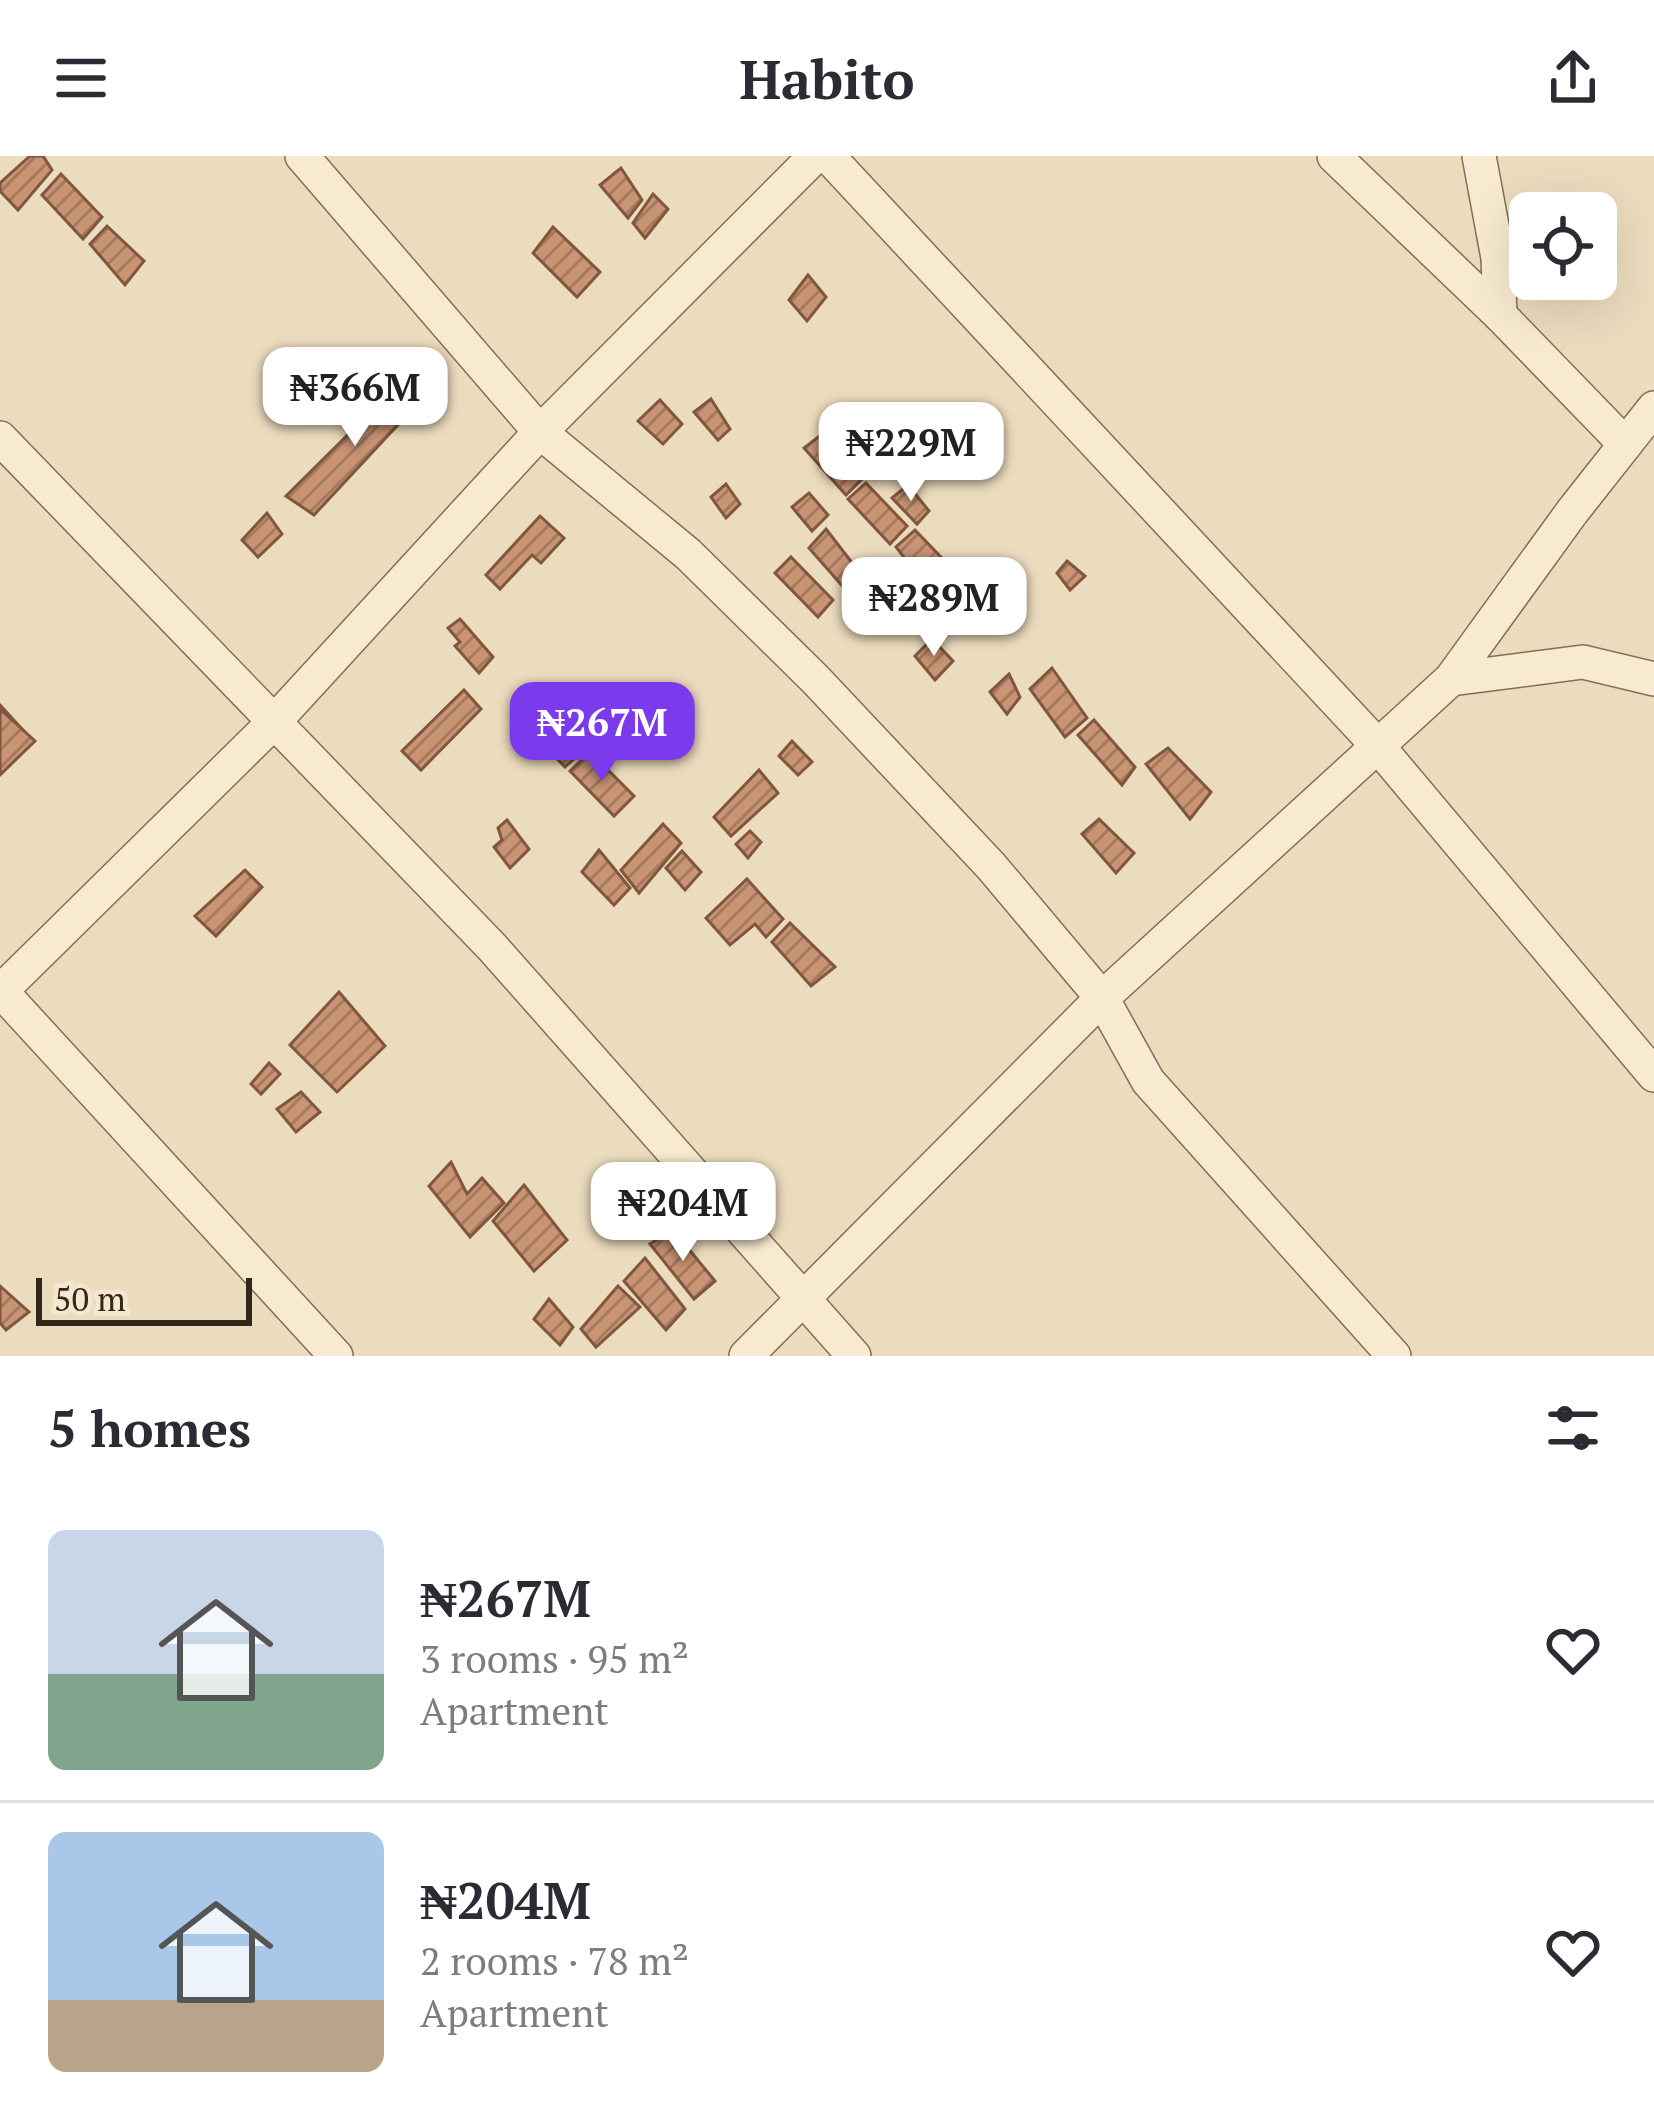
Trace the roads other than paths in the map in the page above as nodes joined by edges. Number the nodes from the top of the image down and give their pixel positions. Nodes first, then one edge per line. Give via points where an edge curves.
1 (302, 156) edge
2 (815, 156) edge
3 (827, 156) edge
4 (1334, 156) edge
5 (1479, 156) edge
6 (1500, 316) junction
7 (1654, 408) edge
8 (540, 432) junction
9 (0, 438) edge
10 (1625, 445) junction
11 (1451, 679) junction
12 (1654, 679) edge
13 (274, 723) junction
14 (1378, 745) junction
15 (0, 991) edge
16 (1102, 998) junction
17 (1654, 1075) edge
18 (802, 1301) junction
19 (337, 1356) edge
20 (746, 1356) edge
21 (854, 1356) edge
22 (1394, 1356) edge

1 - 8 street
2 - 8 street
3 - 14 street
4 - 6 street
5 - 6 street
6 - 10 street
7 - 10 street
8 - 13 street
8 - 16 street via 688,554 816,680
9 - 13 street
10 - 11 street
11 - 12 street via 1583,662
11 - 14 street
13 - 15 street
13 - 18 street via 492,947
14 - 16 street
14 - 17 street
15 - 19 street
16 - 18 street
16 - 22 street via 1148,1081
18 - 20 street
18 - 21 street

